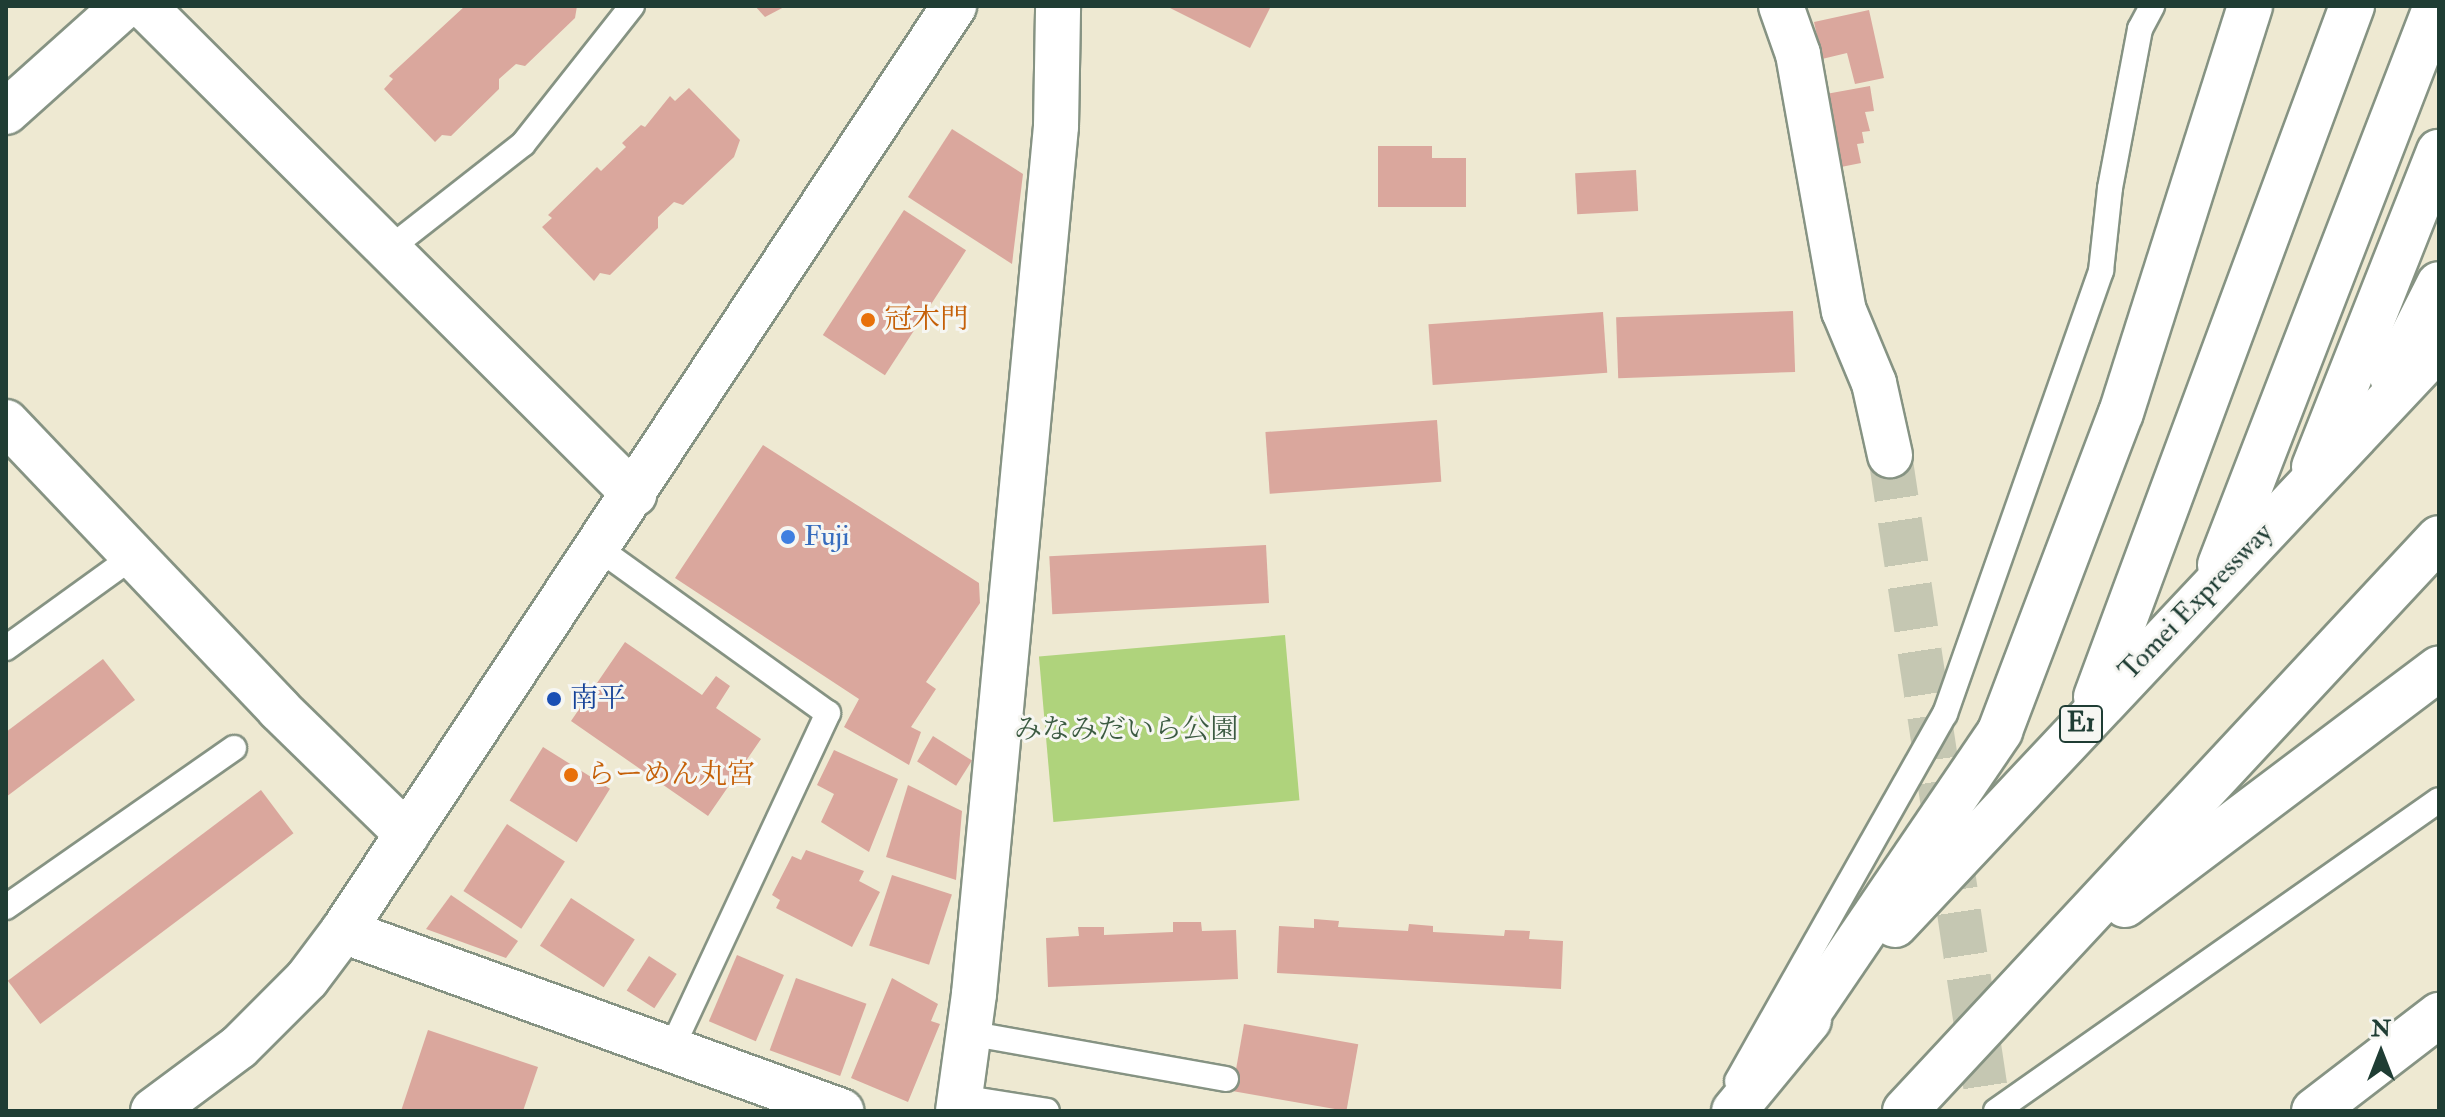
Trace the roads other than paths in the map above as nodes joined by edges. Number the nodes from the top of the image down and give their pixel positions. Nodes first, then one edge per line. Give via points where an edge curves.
1 (124, 6) edge
2 (144, 6) edge
3 (632, 6) edge
4 (954, 6) edge
5 (1058, 6) edge
6 (1781, 6) edge
7 (2152, 6) edge
8 (2250, 6) edge
9 (2352, 6) edge
10 (2436, 6) edge
11 (6, 112) edge
12 (2439, 152) edge
13 (389, 249) junction
14 (2439, 284) edge
15 (2439, 347) edge
16 (2371, 419) junction
17 (6, 422) edge
18 (1890, 455) tunnel mouth
19 (2305, 488) junction
20 (634, 494) junction
21 (2439, 538) edge
22 (598, 548) junction
23 (132, 557) junction
24 (2213, 582) junction
25 (6, 648) edge
26 (2439, 668) edge
27 (2090, 714) junction
28 (234, 748) dead end
29 (2439, 800) edge
30 (407, 834) junction
31 (6, 907) edge
32 (343, 931) junction
33 (2021, 984) junction
34 (2439, 1015) edge
35 (968, 1033) junction
36 (1789, 1042) junction
37 (671, 1050) junction
38 (1226, 1079) dead end
39 (959, 1104) edge
40 (153, 1111) edge
41 (841, 1111) edge
42 (1047, 1111) edge
43 (1720, 1111) edge
44 (1734, 1111) edge
45 (1905, 1111) edge
46 (1996, 1111) edge
47 (2314, 1111) edge

1 - 11 main road
2 - 13 main road
3 - 13 lane via 523,144
4 - 20 main road
5 - 35 main road via 1056,126
6 - 18 main road via 1798,54 1844,311 1874,383
7 - 43 lane via 2134,58 2101,271 1945,714
8 - 36 main road via 2121,413 2000,731
9 - 27 main road
10 - 24 main road
12 - 19 main road
13 - 20 main road
14 - 16 main road
15 - 16 main road, Tomei Expressway / E1
16 - 19 main road, Tomei Expressway / E1
17 - 23 main road
19 - 24 main road, Tomei Expressway / E1
20 - 22 main road
21 - 33 main road
22 - 30 main road
22 - 37 lane via 828,713
23 - 25 lane
23 - 30 main road
24 - 27 main road, Tomei Expressway / E1
26 - 33 main road
27 - 36 main road, Tomei Expressway / E1
28 - 31 lane
29 - 46 lane
30 - 32 main road
32 - 37 main road
32 - 40 main road via 307,979 239,1047
33 - 45 main road
34 - 47 main road
35 - 38 lane
35 - 39 main road
36 - 44 main road, Tomei Expressway / E1
37 - 41 main road
39 - 42 lane

